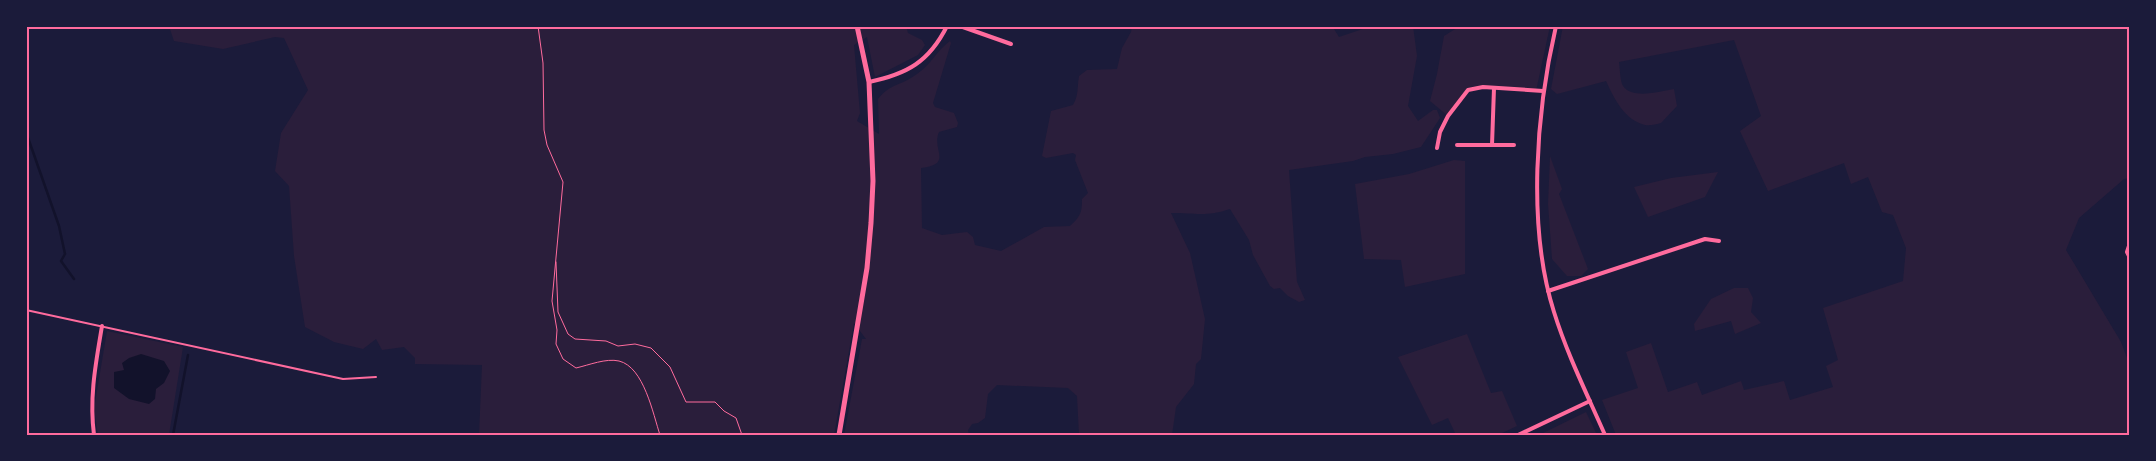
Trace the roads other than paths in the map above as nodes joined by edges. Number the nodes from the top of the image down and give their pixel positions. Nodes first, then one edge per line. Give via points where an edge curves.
1 (857, 26) edge
2 (947, 26) edge
3 (960, 26) edge
4 (1556, 26) edge
5 (1011, 44) dead end
6 (869, 82) junction
7 (1494, 88) junction
8 (1544, 91) junction
9 (1457, 145) dead end
10 (1492, 145) junction
11 (1514, 145) dead end
12 (1437, 148) dead end
13 (1720, 241) dead end
14 (2130, 243) edge
15 (2130, 258) edge
16 (1548, 291) junction
17 (26, 310) edge
18 (102, 326) junction
19 (376, 377) dead end
20 (1590, 401) junction
21 (94, 435) edge
22 (839, 435) edge
23 (1518, 435) edge
24 (1605, 435) edge

1 - 6 street
2 - 6 street via 930,53 916,65 900,74
3 - 5 street
4 - 8 street
6 - 22 street via 873,182 867,268
7 - 8 street
7 - 10 street
7 - 12 street via 1476,87 1465,92 1440,132
8 - 16 street via 1537,187 1540,242
9 - 10 street
10 - 11 street
13 - 16 street via 1705,239
14 - 15 street via 2127,252
16 - 20 street via 1569,354
17 - 18 lane
18 - 19 lane via 343,379
18 - 21 street via 93,376 91,409
20 - 23 street
20 - 24 street

